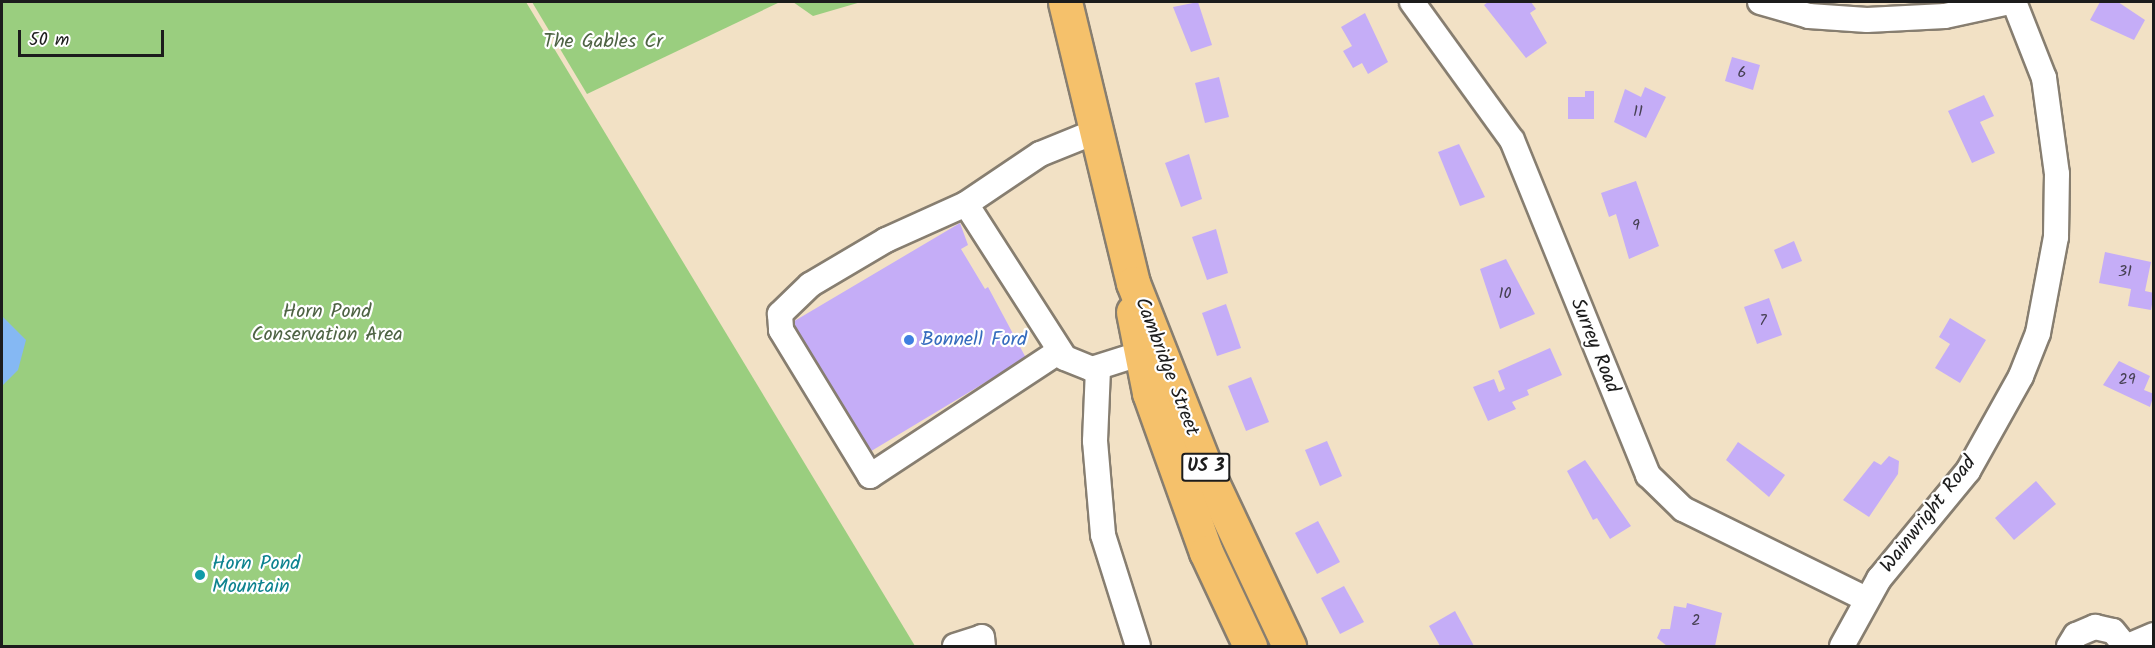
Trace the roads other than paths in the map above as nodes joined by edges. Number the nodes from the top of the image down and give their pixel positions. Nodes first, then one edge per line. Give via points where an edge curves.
1 (1065, 2) edge
2 (1412, 2) edge
3 (1760, 2) edge
4 (2012, 2) edge
5 (1097, 131) junction
6 (966, 204) junction
7 (1133, 283) junction
8 (1058, 352) junction
9 (1139, 354) junction
10 (1098, 369) junction
11 (1866, 599) junction
12 (2154, 636) edge
13 (955, 646) edge
14 (983, 646) edge
15 (1138, 646) edge
16 (1250, 646) edge
17 (1289, 646) edge
18 (1842, 646) edge
19 (2069, 646) edge
20 (2126, 646) edge

1 - 5 highway, Cambridge Street / US 3
2 - 11 street, Surrey Road via 1512,140 1648,475 1683,509
3 - 4 street via 1809,16 1867,20 1945,16
4 - 11 street, Wainwright Road via 2044,78 2057,174 2056,237 2038,333 2021,376 1968,471
5 - 6 street via 1040,154
5 - 7 highway, Cambridge Street / US 3
6 - 8 street
6 - 8 street via 886,240 810,285 780,314 781,330 870,476
7 - 9 highway, Cambridge Street / US 3
7 - 17 highway, Cambridge Street / US 3 via 1210,478
8 - 10 street via 1083,368
9 - 10 street
9 - 16 highway, Cambridge Street / US 3 via 1206,552
10 - 15 street via 1095,441 1103,535
11 - 18 street, Wainwright Road
12 - 20 street
13 - 14 street via 982,637
19 - 20 street via 2076,635 2095,627 2113,631

